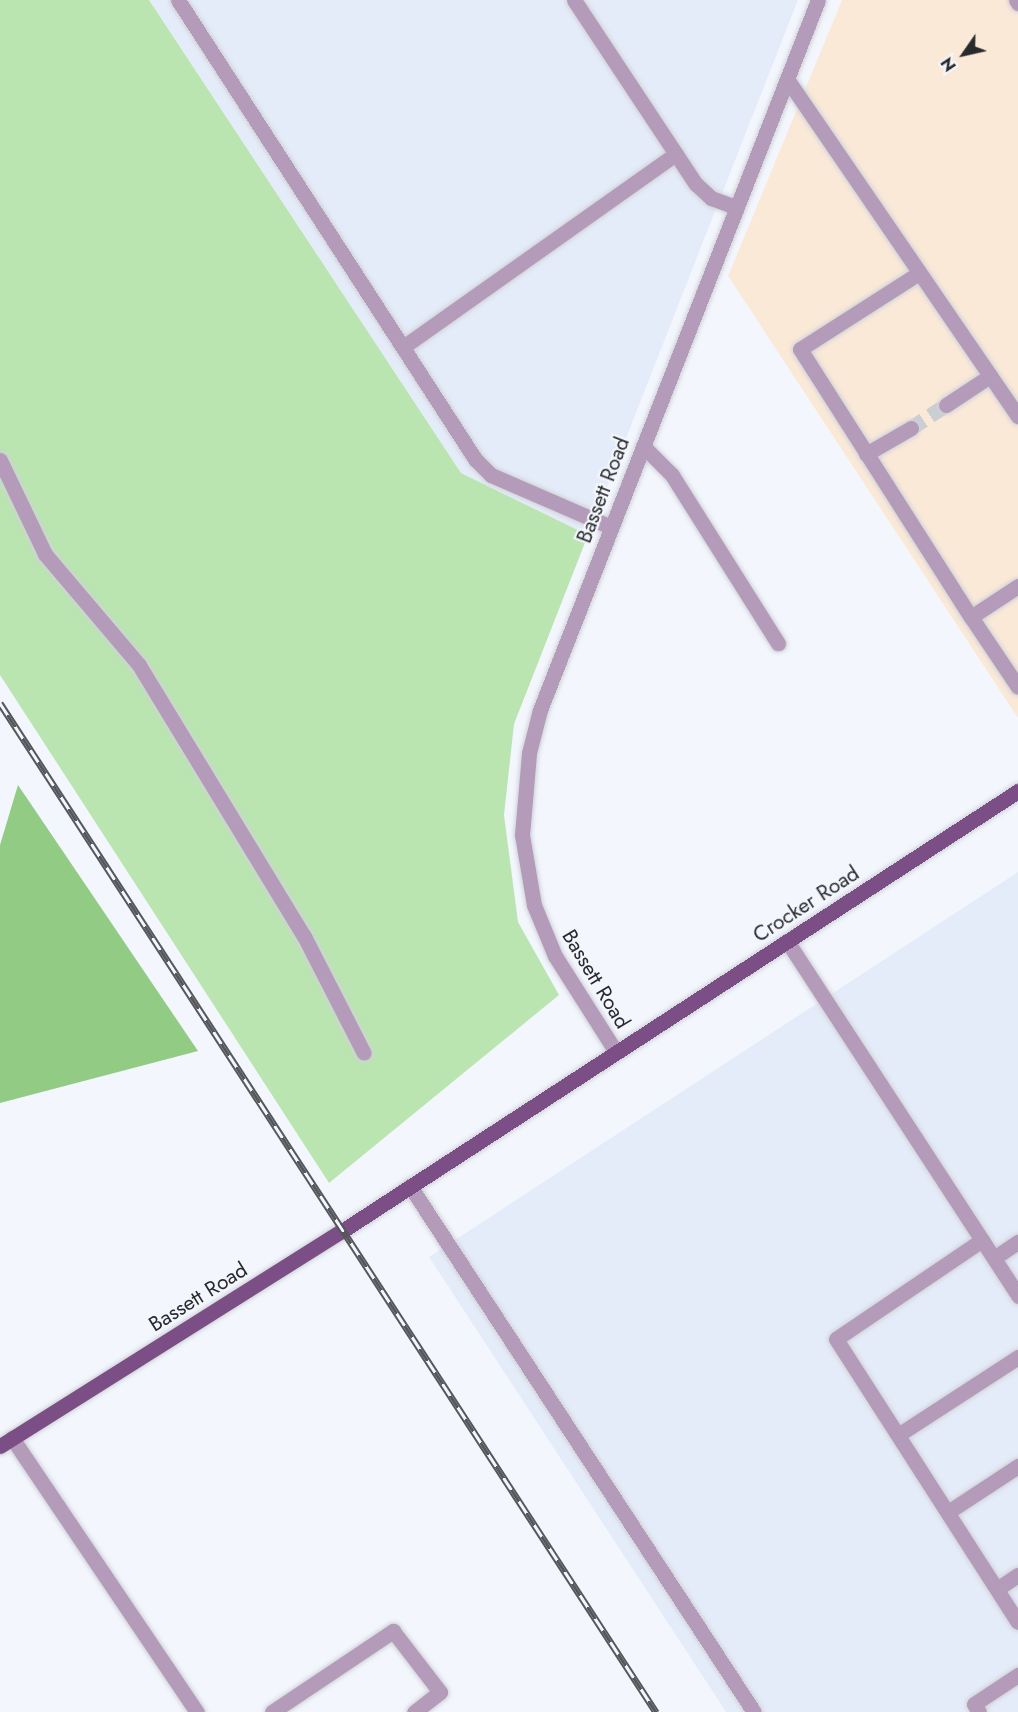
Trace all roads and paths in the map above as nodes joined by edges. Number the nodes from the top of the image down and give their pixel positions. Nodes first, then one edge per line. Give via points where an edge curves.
1 (178, 0) edge
2 (574, 0) edge
3 (818, 0) edge
4 (787, 79) junction
5 (676, 154) junction
6 (736, 207) junction
7 (920, 273) junction
8 (403, 346) junction
9 (990, 376) junction
10 (946, 405) tunnel mouth
11 (1018, 416) edge
12 (911, 428) tunnel mouth
13 (643, 446) junction
14 (866, 454) junction
15 (0, 460) edge
16 (611, 527) junction
17 (1018, 586) edge
18 (971, 617) junction
19 (778, 643) dead end
20 (1018, 687) edge
21 (1018, 791) edge
22 (787, 941) junction
23 (616, 1052) junction
24 (364, 1053) dead end
25 (410, 1186) junction
26 (982, 1240) junction
27 (1018, 1242) edge
28 (994, 1258) junction
29 (1018, 1296) edge
30 (1018, 1357) edge
31 (898, 1435) junction
32 (6, 1442) edge
33 (1018, 1467) edge
34 (948, 1512) junction
35 (1018, 1575) edge
36 (997, 1589) junction
37 (1018, 1622) edge
38 (1018, 1675) edge
39 (197, 1712) edge
40 (272, 1712) edge
41 (414, 1712) edge
42 (754, 1712) edge
43 (979, 1712) edge

1 - 8 street
2 - 5 street
3 - 4 street, Bassett Road
4 - 6 street, Bassett Road
4 - 7 street
5 - 6 street via 696,184 711,198
5 - 8 street
6 - 13 street, Bassett Road
7 - 9 street
7 - 14 street via 800,349
8 - 16 street via 475,459 491,475
9 - 10 street
9 - 11 street
12 - 14 street
13 - 16 street, Bassett Road
13 - 19 street via 672,475
14 - 18 street
15 - 24 street via 45,554 139,666 304,936
16 - 23 street, Bassett Road via 540,710 528,753 521,812 528,880 542,928 559,963
17 - 18 street
18 - 20 street
21 - 22 main road, Crocker Road
22 - 23 main road, Crocker Road
22 - 26 street
23 - 25 main road, Bassett Road
25 - 32 main road, Bassett Road
25 - 42 street
26 - 28 street
26 - 31 street via 836,1340
27 - 28 street
28 - 29 street
30 - 31 street
31 - 34 street
32 - 39 street
33 - 34 street
34 - 36 street
35 - 36 street
36 - 37 street
38 - 43 street via 974,1704
40 - 41 street via 393,1631 440,1692

